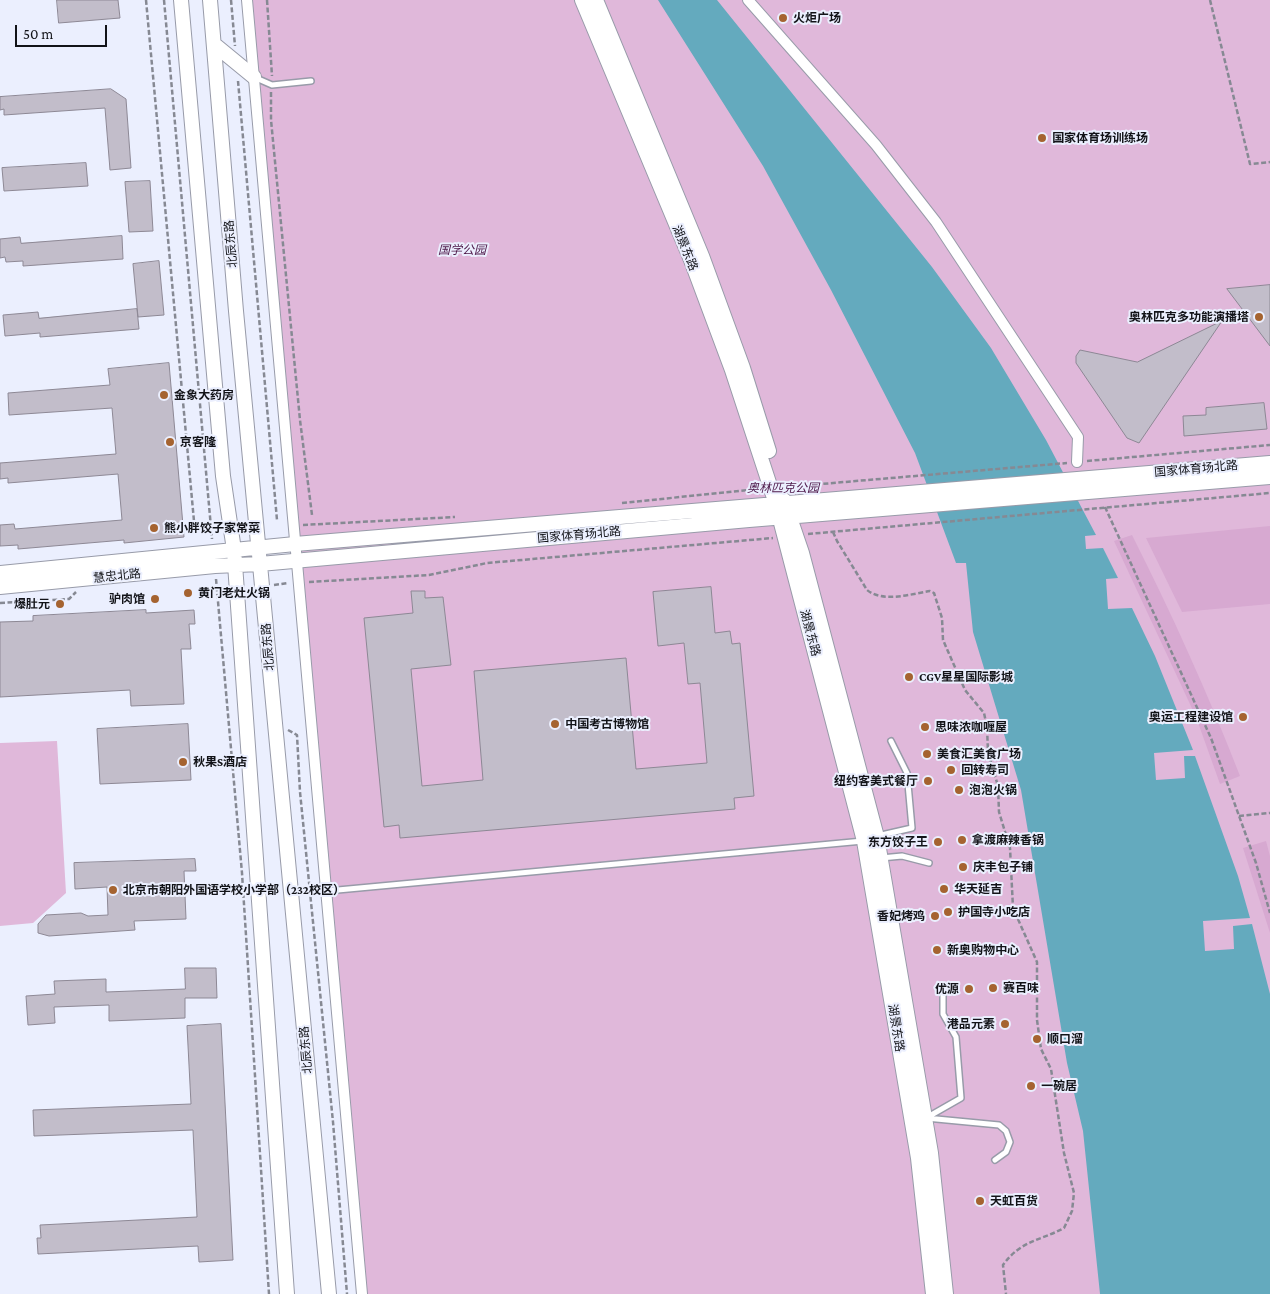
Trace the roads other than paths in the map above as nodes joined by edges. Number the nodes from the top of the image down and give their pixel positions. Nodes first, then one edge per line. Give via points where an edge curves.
1 (181, 0) edge
2 (210, 0) edge
3 (247, 0) edge
4 (582, 0) edge
5 (596, 0) edge
6 (748, 0) edge
7 (215, 45) junction
8 (254, 77) junction
9 (311, 81) dead end
10 (1073, 462) road end
11 (1270, 462) edge
12 (1270, 477) edge
13 (776, 488) junction
14 (1086, 488) junction
15 (783, 510) junction
16 (296, 544) junction
17 (258, 549) junction
18 (234, 550) junction
19 (297, 559) junction
20 (260, 564) junction
21 (235, 565) junction
22 (0, 574) edge
23 (0, 587) edge
24 (891, 741) dead end
25 (870, 839) junction
26 (881, 858) junction
27 (929, 863) dead end
28 (326, 892) junction
29 (943, 994) dead end
30 (926, 1118) junction
31 (995, 1160) dead end
32 (287, 1294) edge
33 (329, 1294) edge
34 (362, 1294) edge
35 (934, 1294) edge
36 (946, 1294) edge

1 - 18 street via 223,476
2 - 7 street, 北辰东路
3 - 8 street
4 - 13 street, 湖景东路 via 690,260
5 - 13 street, 湖景东路 via 702,256 742,368
6 - 10 street via 876,145 936,222 1078,437
7 - 8 street
7 - 17 street, 北辰东路
8 - 9 lane via 272,85
8 - 16 street
11 - 14 street, 国家体育场北路 via 1122,476
12 - 14 street, 国家体育场北路 via 1136,488
13 - 15 street, 湖景东路
14 - 15 street, 国家体育场北路 via 923,505
14 - 15 street, 国家体育场北路 via 918,491
15 - 16 street, 国家体育场北路
15 - 19 street, 国家体育场北路
15 - 25 street, 湖景东路
16 - 17 street, 国家体育场北路
16 - 19 street
17 - 18 street, 国家体育场北路
17 - 20 street, 北辰东路
18 - 21 street
18 - 22 street, 慧忠北路
19 - 20 street, 国家体育场北路
19 - 28 street
20 - 21 street, 国家体育场北路
20 - 33 street, 北辰东路
21 - 23 street, 慧忠北路
21 - 32 street
24 - 25 lane via 907,773 912,828
25 - 26 street, 湖景东路
25 - 28 lane
25 - 35 street, 湖景东路 via 918,1158
26 - 27 lane via 902,856
26 - 30 street, 湖景东路
28 - 34 street
29 - 30 lane via 943,1014 956,1037 960,1098
30 - 31 lane via 999,1125 1006,1131 1010,1142 1006,1152
30 - 36 street, 湖景东路

